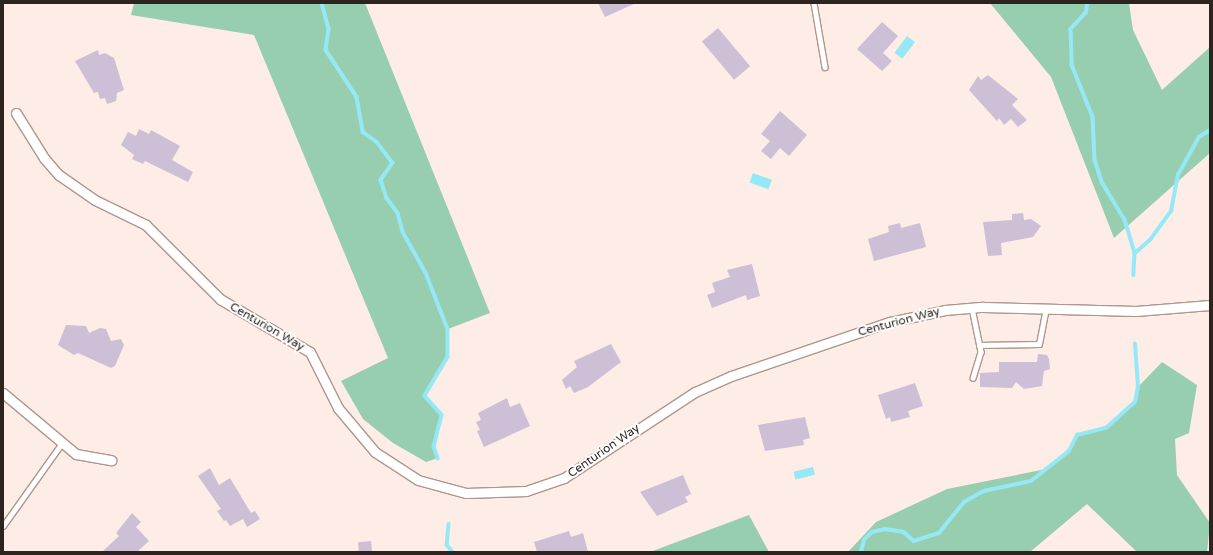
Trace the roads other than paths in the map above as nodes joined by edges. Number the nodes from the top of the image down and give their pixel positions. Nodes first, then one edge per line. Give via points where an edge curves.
1 (814, 3) edge
2 (825, 67) dead end
3 (16, 113) dead end
4 (1210, 305) edge
5 (972, 308) junction
6 (1046, 309) junction
7 (979, 345) junction
8 (973, 378) dead end
9 (3, 393) edge
10 (62, 443) junction
11 (112, 460) dead end
12 (3, 526) edge

1 - 2 lane
3 - 5 street, Centurion Way via 44,158 59,174 95,200 146,225 220,299 310,352 338,408 375,452 418,480 466,493 506,494 547,485 584,468 666,408 731,376 890,322
4 - 6 street, Centurion Way via 1136,311
5 - 6 street, Centurion Way
5 - 7 lane
6 - 7 lane via 1039,344
7 - 8 lane via 981,352
9 - 10 street
10 - 11 street via 76,454
10 - 12 lane

